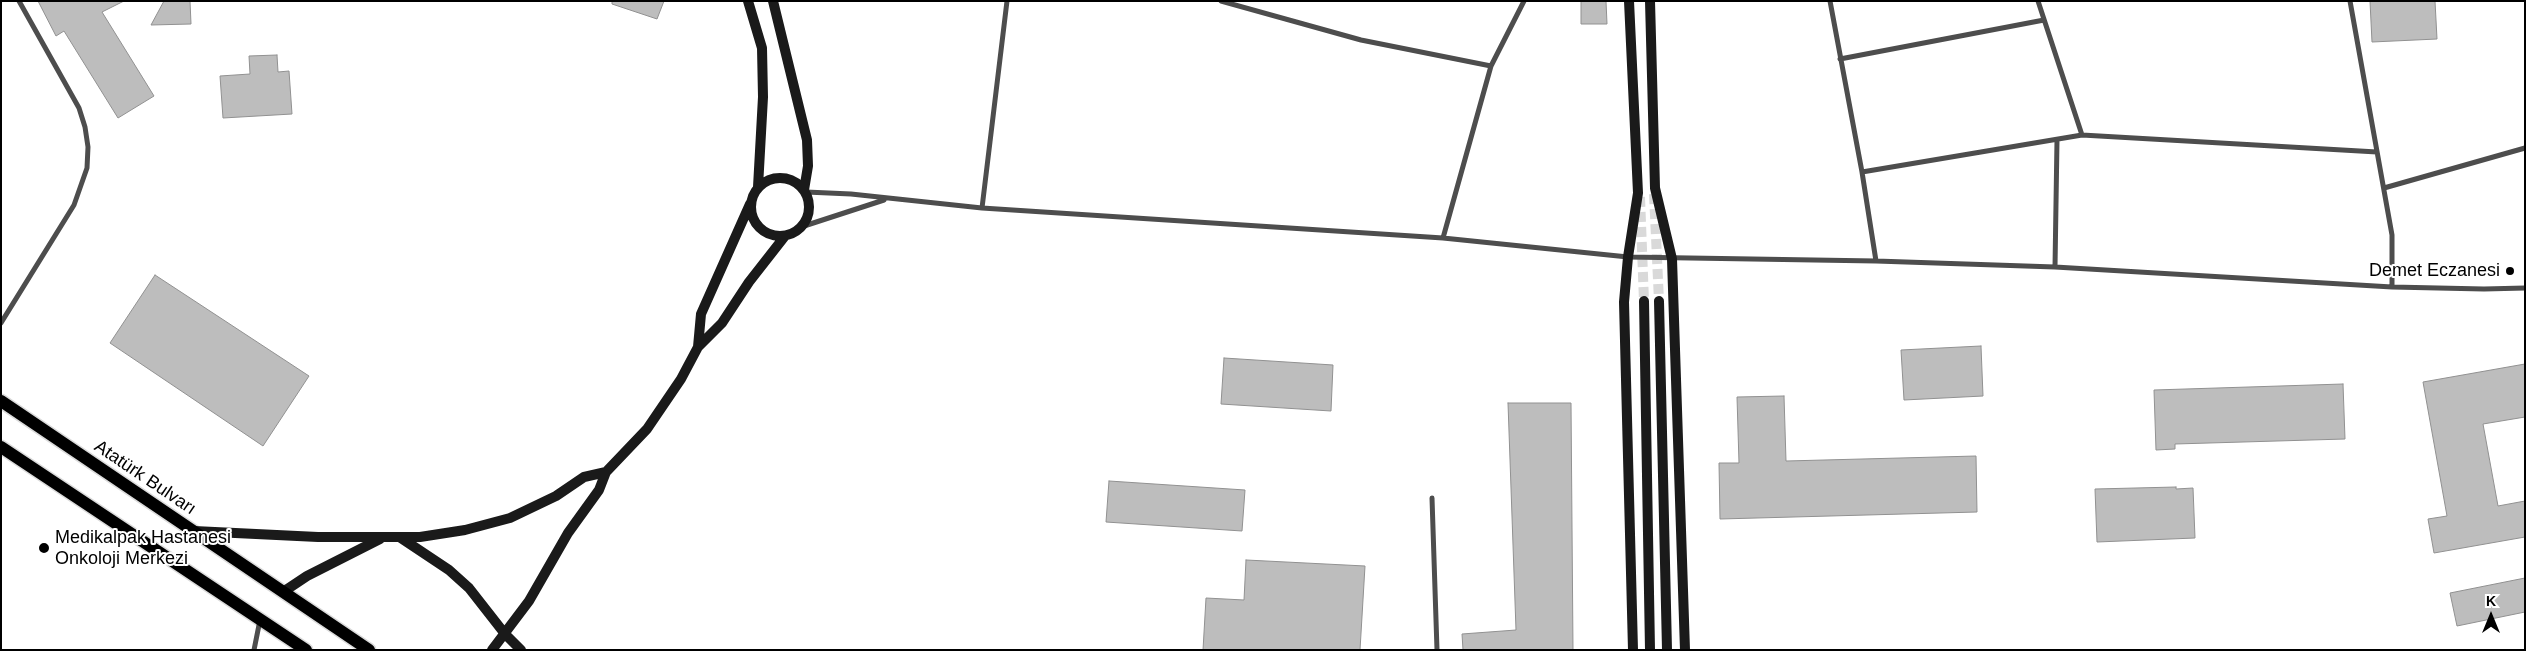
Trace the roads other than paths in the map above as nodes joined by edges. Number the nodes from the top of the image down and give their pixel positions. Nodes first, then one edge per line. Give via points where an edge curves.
1 (19, 1) edge
2 (748, 1) edge
3 (772, 1) edge
4 (1007, 1) edge
5 (1221, 1) edge
6 (1524, 1) edge
7 (1629, 1) edge
8 (1650, 1) edge
9 (1830, 1) edge
10 (2038, 1) edge
11 (2350, 1) edge
12 (2044, 20) junction
13 (1840, 59) junction
14 (1491, 66) junction
15 (2082, 135) junction
16 (2057, 140) junction
17 (2525, 148) edge
18 (2377, 152) junction
19 (1862, 172) junction
20 (758, 186) junction
21 (2384, 188) junction
22 (805, 191) junction
23 (887, 199) junction
24 (750, 203) junction
25 (982, 208) junction
26 (801, 227) junction
27 (785, 236) junction
28 (1443, 238) junction
29 (1628, 257) junction
30 (1672, 259) junction
31 (1876, 261) junction
32 (2055, 268) junction
33 (2392, 287) junction
34 (2525, 288) edge
35 (1659, 300) tunnel mouth
36 (1644, 301) tunnel mouth
37 (1, 323) edge
38 (698, 347) junction
39 (1, 401) edge
40 (1, 447) edge
41 (606, 472) junction
42 (1432, 498) dead end
43 (193, 531) junction
44 (381, 538) junction
45 (401, 538) junction
46 (283, 592) junction
47 (260, 619) junction
48 (505, 634) junction
49 (254, 650) edge
50 (306, 650) edge
51 (369, 650) edge
52 (492, 650) edge
53 (521, 650) edge
54 (1437, 650) edge
55 (1633, 650) edge
56 (1650, 650) edge
57 (1667, 650) edge
58 (1685, 650) edge

1 - 37 street via 79,108 88,154 81,190 74,205
2 - 20 main road via 762,48
3 - 22 main road via 807,140
4 - 25 street
5 - 14 street via 1360,40
6 - 14 street
7 - 29 main road via 1638,193
8 - 30 main road via 1655,188
9 - 13 street
10 - 12 street
11 - 18 street
12 - 13 street
12 - 15 street
13 - 19 street
14 - 28 street
15 - 16 street
15 - 18 street
16 - 19 street
16 - 32 street
17 - 21 street
18 - 21 street
19 - 31 street
20 - 22 main road via 783,177
20 - 24 main road
21 - 33 street via 2392,235
22 - 23 street
22 - 26 main road via 809,210
23 - 25 street
23 - 26 street
24 - 27 main road via 750,212 759,228 776,236
24 - 38 main road via 701,314
25 - 28 street
26 - 27 main road
27 - 38 main road via 722,323
28 - 29 street
29 - 30 street
29 - 55 main road via 1624,311
30 - 31 street
30 - 58 main road
31 - 32 street
32 - 33 street
33 - 34 street
35 - 57 main road
36 - 56 main road
38 - 41 main road via 647,429
39 - 43 main road, Atatürk Bulvarı
40 - 47 main road
41 - 45 main road via 584,476 556,496 510,518 465,530
41 - 48 main road via 529,601
42 - 54 street
43 - 44 main road
43 - 46 main road, Atatürk Bulvarı
44 - 45 main road
44 - 46 main road
45 - 48 main road via 470,588
46 - 51 main road, Atatürk Bulvarı
47 - 49 street
47 - 50 main road
48 - 52 main road
48 - 53 main road

